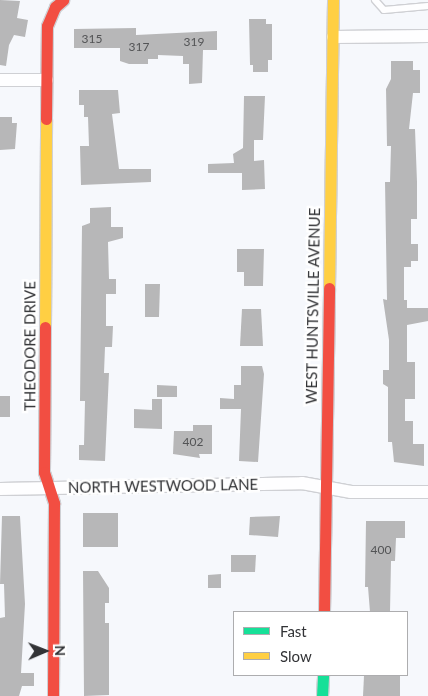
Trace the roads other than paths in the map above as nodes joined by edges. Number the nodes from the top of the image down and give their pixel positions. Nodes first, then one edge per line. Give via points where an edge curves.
1 (63, 0) edge
2 (333, 0) edge
3 (375, 0) edge
4 (428, 6) edge
5 (428, 36) edge
6 (333, 37) junction
7 (0, 80) edge
8 (47, 80) junction
9 (326, 487) junction
10 (49, 488) junction
11 (0, 489) edge
12 (428, 492) edge
13 (324, 611) edge
14 (323, 676) edge
15 (53, 696) edge
16 (322, 696) edge

1 - 8 street, THEODORE DRIVE via 55,7 47,26
2 - 6 street, WEST HUNTSVILLE AVENUE
3 - 4 lane via 384,10
5 - 6 street
6 - 9 street, WEST HUNTSVILLE AVENUE
7 - 8 street
8 - 10 street, THEODORE DRIVE via 44,472
9 - 10 street, NORTH WESTWOOD LANE via 302,483
9 - 12 street, NORTH WESTWOOD LANE via 351,492
9 - 13 street, WEST HUNTSVILLE AVENUE
10 - 11 street, NORTH WESTWOOD LANE
10 - 15 street, THEODORE DRIVE via 54,503
14 - 16 street

